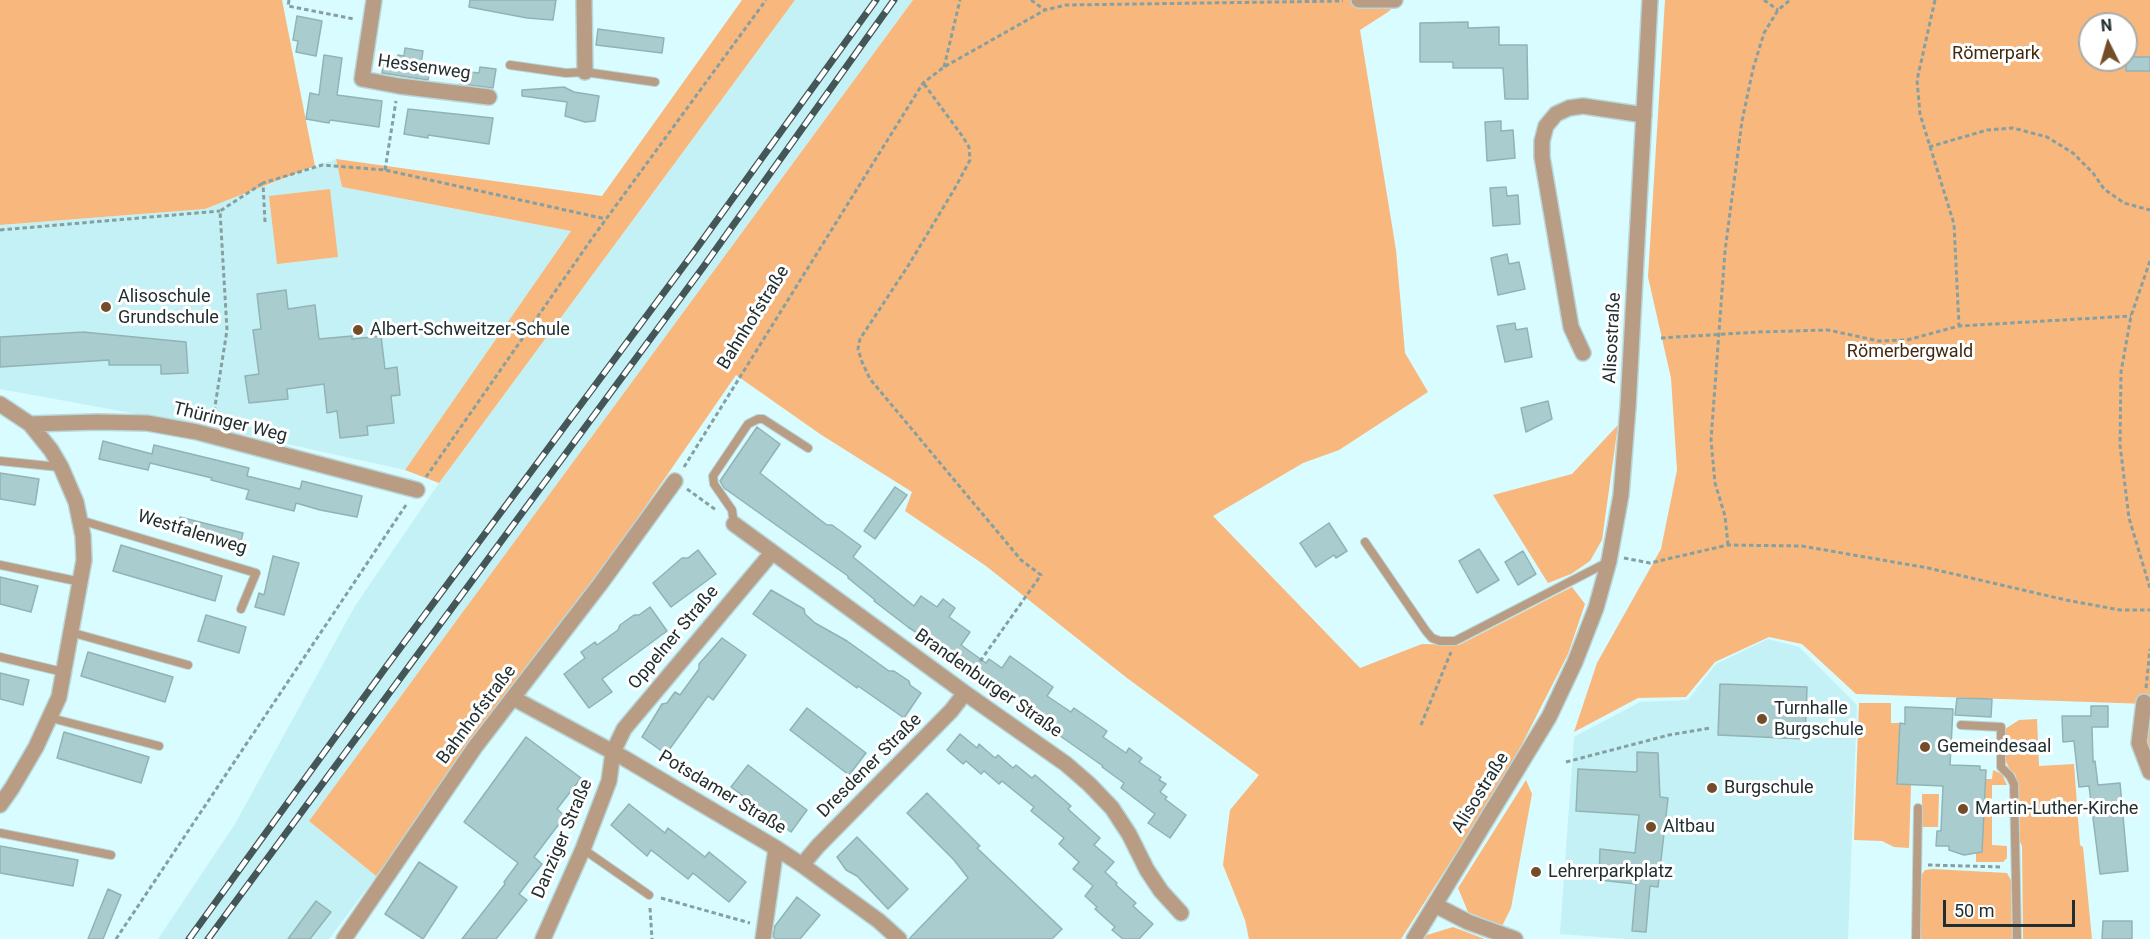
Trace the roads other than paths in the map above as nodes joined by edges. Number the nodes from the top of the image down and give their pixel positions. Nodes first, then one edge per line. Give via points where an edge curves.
1 (374, 0) edge
2 (584, 0) edge
3 (1359, 0) edge
4 (1395, 0) edge
5 (1650, 0) edge
6 (510, 65) dead end
7 (585, 72) junction
8 (655, 82) dead end
9 (489, 97) dead end
10 (1644, 115) junction
11 (1583, 353) dead end
12 (0, 404) edge
13 (30, 424) junction
14 (808, 448) dead end
15 (0, 461) edge
16 (61, 467) junction
17 (675, 481) road end
18 (417, 490) road end
19 (80, 520) junction
20 (734, 524) joint
21 (1365, 542) dead end
22 (771, 554) junction
23 (1609, 561) junction
24 (0, 565) edge
25 (81, 582) junction
26 (241, 609) dead end
27 (70, 632) junction
28 (0, 657) edge
29 (188, 665) dead end
30 (63, 672) junction
31 (965, 693) junction
32 (513, 698) junction
33 (2144, 702) road end
34 (51, 718) junction
35 (1961, 725) dead end
36 (159, 746) dead end
37 (613, 752) junction
38 (2150, 772) edge
39 (0, 805) edge
40 (1918, 808) dead end
41 (0, 833) edge
42 (776, 848) junction
43 (583, 849) junction
44 (111, 855) dead end
45 (802, 865) junction
46 (649, 895) road end
47 (1435, 905) junction
48 (1181, 913) dead end
49 (764, 933) edge
50 (344, 939) edge
51 (543, 939) edge
52 (899, 939) edge
53 (1414, 939) edge
54 (1515, 939) edge
55 (1916, 939) edge
56 (2017, 939) edge

1 - 9 street, Hessenweg via 362,79
2 - 7 street
3 - 4 street
5 - 10 street, Alisostraße
6 - 7 lane
7 - 8 lane
10 - 11 street, Alisostraße via 1583,106 1569,108 1556,114 1546,126 1542,141 1571,327
10 - 23 street, Alisostraße via 1629,407 1621,495
12 - 13 street
13 - 16 street
13 - 18 street, Thüringer Weg via 147,423
14 - 20 lane via 763,419 748,424 713,476 714,484 732,510
15 - 16 lane
16 - 19 street
17 - 32 street, Bahnhofstraße
19 - 25 street via 84,560
19 - 26 lane, Westfalenweg via 256,573
20 - 22 street, Brandenburger Straße
21 - 23 lane via 1426,631 1440,641 1455,641
22 - 31 street, Brandenburger Straße
22 - 37 street, Oppelner Straße via 624,729
23 - 47 street, Alisostraße via 1587,630 1550,717
24 - 25 lane
25 - 27 street
27 - 29 lane
27 - 30 street
28 - 30 lane
30 - 34 street
31 - 45 street, Dresdener Straße
31 - 48 street, Brandenburger Straße via 1089,784 1112,808 1147,870
32 - 37 street, Potsdamer Straße
32 - 50 street, Bahnhofstraße
33 - 38 street via 2139,743
34 - 36 lane
34 - 39 street
35 - 56 lane via 2001,727 2001,767 2014,784
37 - 42 street, Potsdamer Straße
37 - 43 street, Danziger Straße via 609,781
40 - 55 lane
41 - 44 lane
42 - 45 street, Potsdamer Straße
42 - 49 street
43 - 46 lane
43 - 51 street, Danziger Straße
45 - 52 street, Potsdamer Straße
47 - 53 street, Alisostraße
47 - 54 street

